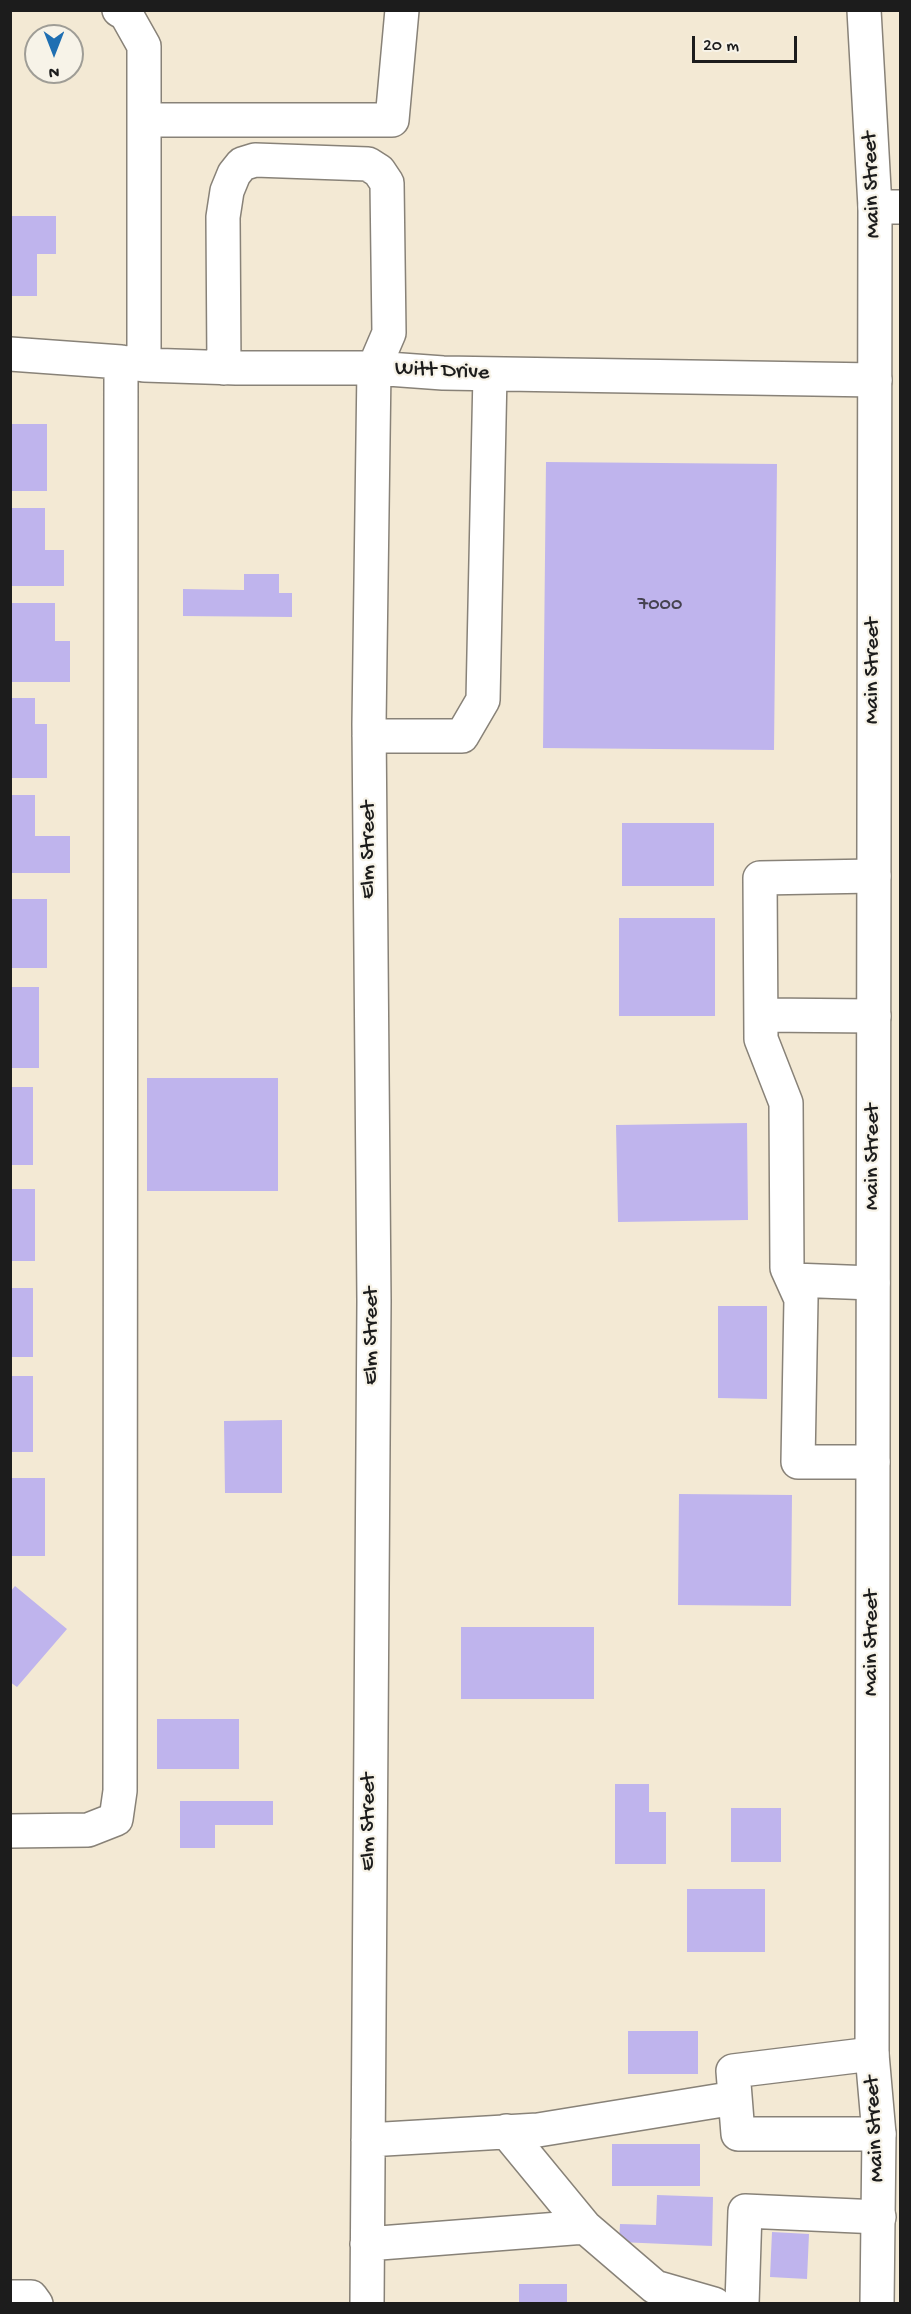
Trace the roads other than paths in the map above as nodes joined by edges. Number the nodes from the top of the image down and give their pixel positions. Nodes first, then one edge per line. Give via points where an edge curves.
1 (119, 10) edge
2 (402, 10) edge
3 (864, 10) edge
4 (144, 120) junction
5 (888, 207) edge
6 (10, 354) edge
7 (133, 363) junction
8 (224, 368) junction
9 (374, 368) junction
10 (490, 374) junction
11 (875, 380) junction
12 (369, 736) junction
13 (874, 876) junction
14 (761, 1015) junction
15 (874, 1016) junction
16 (793, 1280) junction
17 (873, 1283) junction
18 (873, 1462) junction
19 (10, 1831) edge
20 (872, 2055) junction
21 (735, 2098) junction
22 (506, 2132) junction
23 (879, 2134) junction
24 (368, 2140) junction
25 (879, 2217) junction
26 (585, 2227) junction
27 (367, 2244) junction
28 (10, 2297) edge
29 (36, 2304) edge
30 (367, 2304) edge
31 (714, 2304) edge
32 (742, 2304) edge
33 (877, 2304) edge

1 - 4 street via 126,14 144,46
2 - 4 street via 392,120
3 - 5 street, Main Street
4 - 7 street
5 - 11 street, Main Street
6 - 7 street, Witt Drive
7 - 8 street, Witt Drive
7 - 19 street via 120,1791 117,1819 88,1830
8 - 9 street, Witt Drive
8 - 9 street via 223,217 234,174 242,165 255,160 368,164 387,183 388,333
9 - 10 street, Witt Drive
9 - 12 street, Elm Street
10 - 11 street, Witt Drive
10 - 12 street via 483,700 462,736
11 - 13 street, Main Street
12 - 24 street, Elm Street via 374,1313
13 - 14 street via 760,878
13 - 15 street, Main Street
14 - 15 street
14 - 16 street via 761,1039 786,1103 787,1268
15 - 17 street, Main Street
16 - 17 street
16 - 18 street via 801,1299 798,1462
17 - 18 street, Main Street
18 - 20 street, Main Street
20 - 21 street via 733,2071
20 - 23 street, Main Street
21 - 22 street
21 - 23 street via 738,2134
22 - 24 street
22 - 26 street
23 - 25 street, Main Street
24 - 27 street, Elm Street
25 - 32 street via 745,2211
25 - 33 street, Main Street
26 - 27 street
26 - 31 street via 655,2287
27 - 30 street, Elm Street
28 - 29 street via 31,2297

